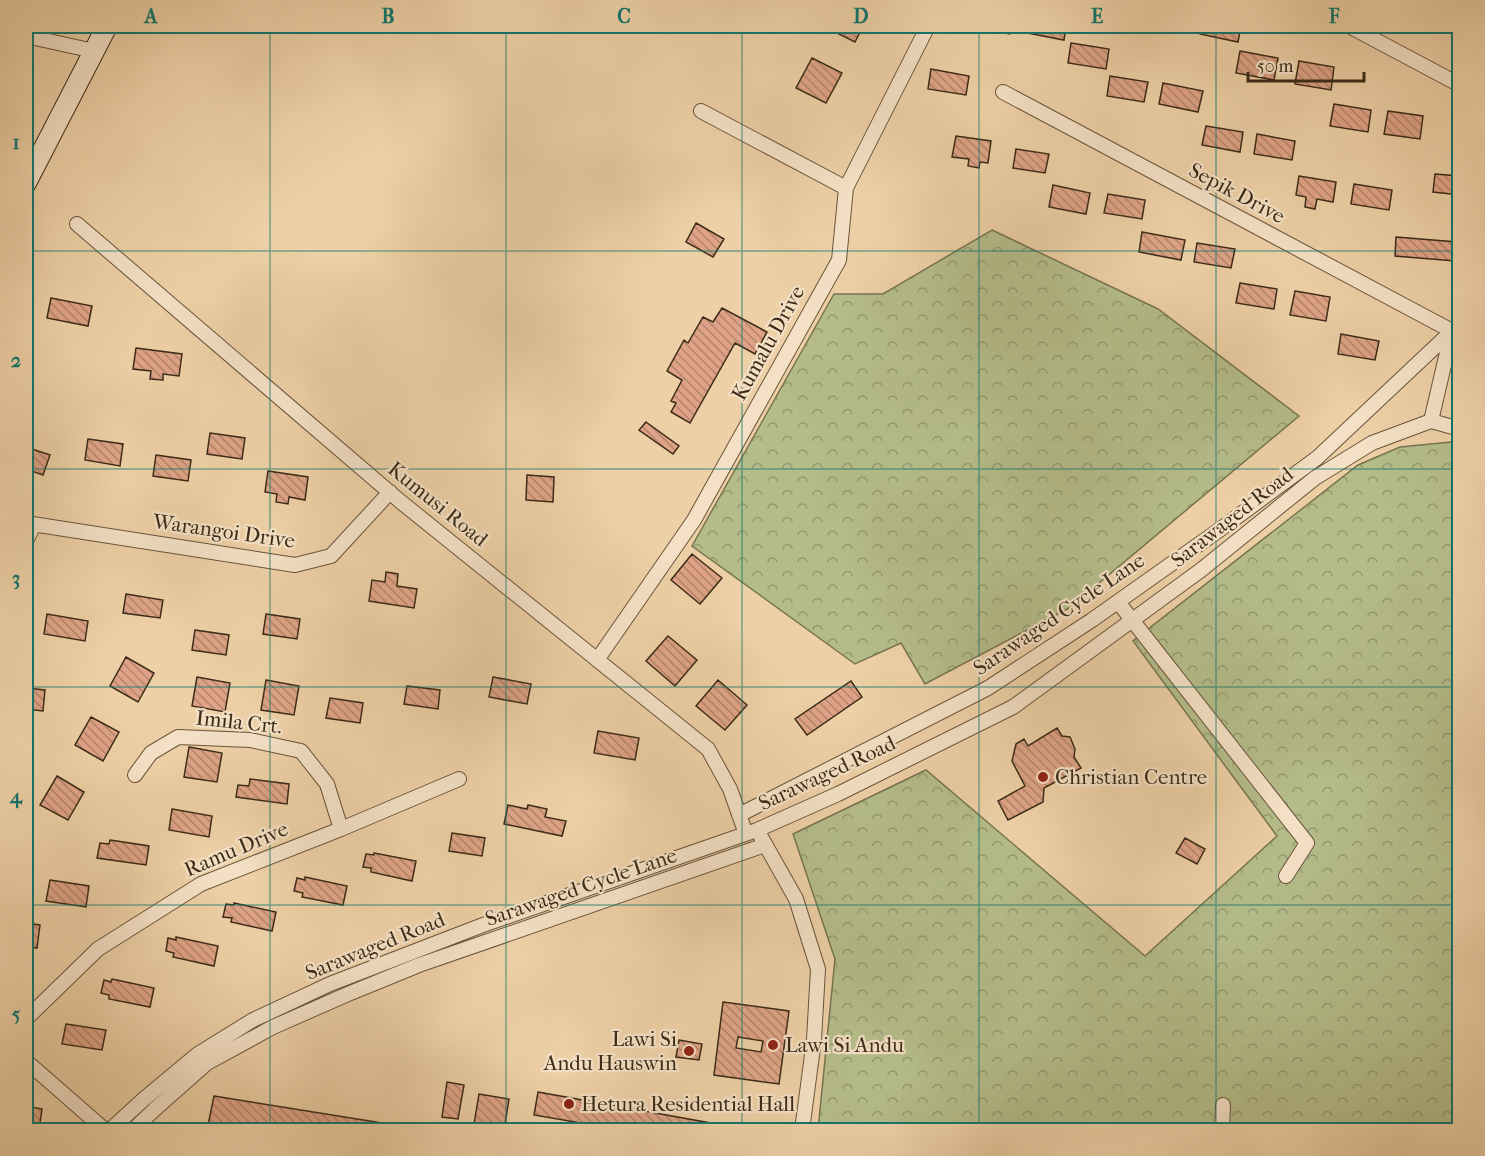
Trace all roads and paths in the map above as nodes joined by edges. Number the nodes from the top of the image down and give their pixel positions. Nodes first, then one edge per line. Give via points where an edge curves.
1 (107, 26) edge
2 (928, 26) edge
3 (1349, 26) edge
4 (26, 36) edge
5 (94, 51) junction
6 (1460, 84) edge
7 (1003, 92) dead end
8 (701, 111) dead end
9 (26, 183) edge
10 (846, 188) junction
11 (77, 224) dead end
12 (1456, 327) edge
13 (1431, 421) junction
14 (1460, 429) edge
15 (390, 492) junction
16 (30, 524) edge
17 (26, 541) edge
18 (1118, 602) junction
19 (597, 660) junction
20 (135, 775) dead end
21 (459, 778) dead end
22 (739, 814) junction
23 (341, 829) junction
24 (751, 832) junction
25 (765, 845) junction
26 (1286, 876) dead end
27 (26, 1018) edge
28 (26, 1061) edge
29 (1223, 1105) dead end
30 (105, 1131) edge
31 (110, 1131) edge
32 (133, 1131) edge
33 (802, 1131) edge
34 (1222, 1131) edge

1 - 5 main road
2 - 10 street, Kumalu Drive
3 - 6 street
4 - 5 street
5 - 9 main road
7 - 12 street
8 - 10 street
10 - 19 street, Kumalu Drive via 839,260 694,520
11 - 15 street, Kumusi Road
12 - 13 street
12 - 18 street, Sarawaged Cycle Lane via 1317,458
13 - 14 street
13 - 24 street, Sarawaged Road via 1372,443 1316,478 1201,570 1013,706 838,794
15 - 16 street, Warangoi Drive via 331,556 295,565
15 - 19 street, Kumusi Road
16 - 17 street
18 - 22 street, Sarawaged Cycle Lane via 988,688
18 - 26 street via 1306,843
19 - 22 street, Kumusi Road via 708,749
20 - 23 street, Imila Crt. via 151,753 178,736 250,740 301,751 327,784
21 - 23 street, Ramu Drive
22 - 24 street, Kumusi Road
23 - 27 street, Ramu Drive via 201,884 98,948
24 - 25 street, Kumusi Road
24 - 31 street, Sarawaged Road via 483,925 330,984 254,1020 198,1054
25 - 32 street, Sarawaged Cycle Lane via 419,965 273,1027 207,1063
25 - 33 street, Kumusi Road via 796,898 818,969
28 - 30 street
29 - 34 street

